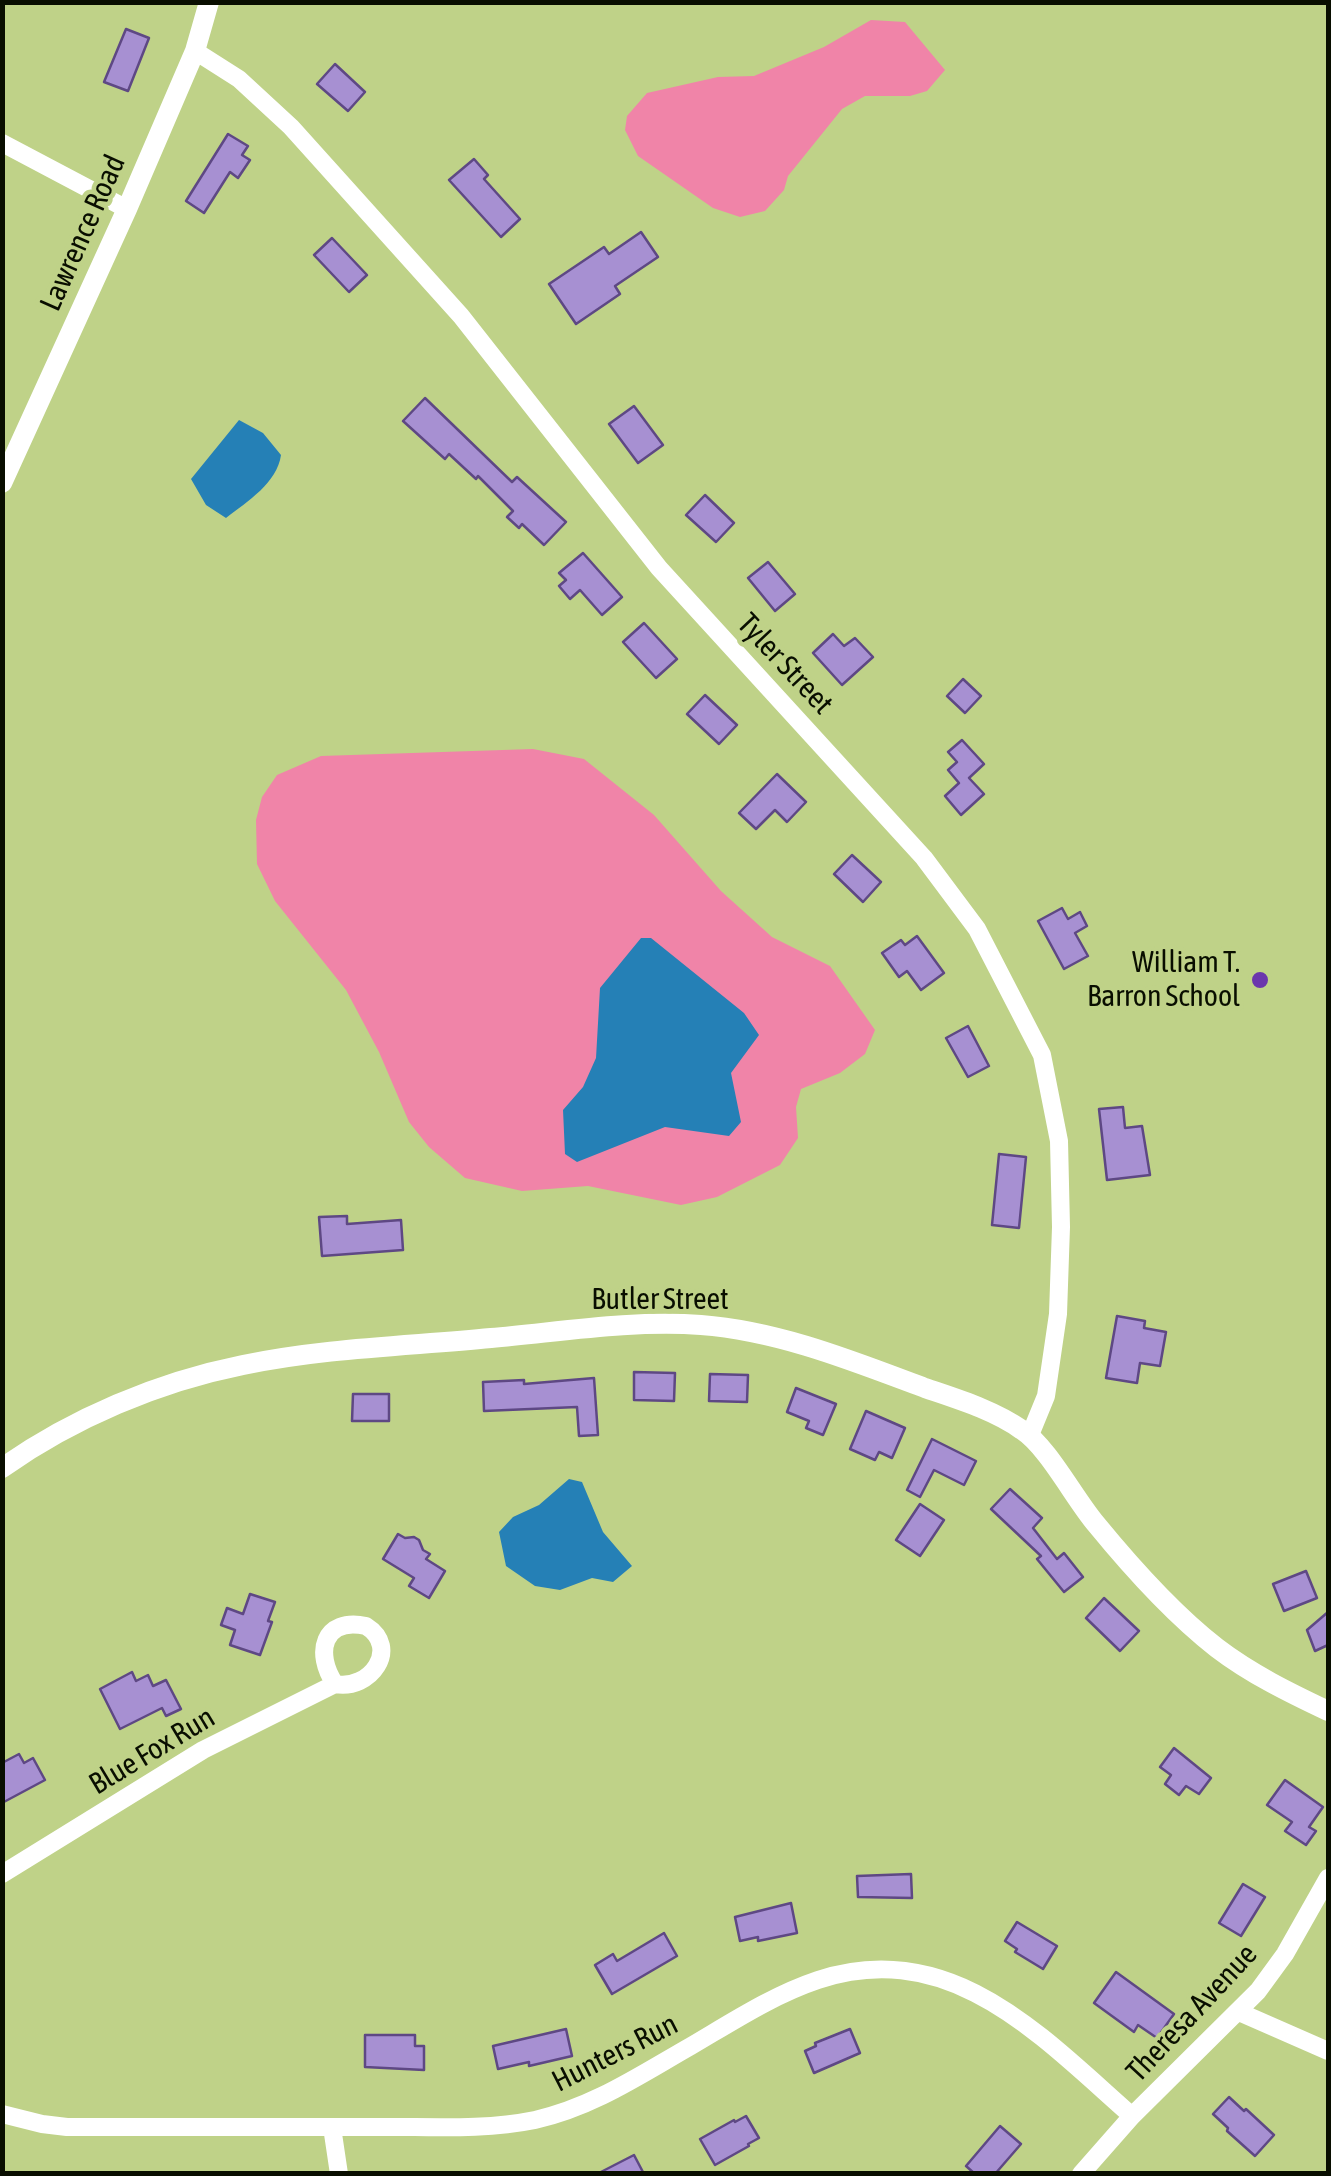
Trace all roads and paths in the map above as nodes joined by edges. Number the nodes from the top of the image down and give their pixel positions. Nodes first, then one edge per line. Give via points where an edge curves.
1 (209, 2) edge
2 (195, 51) junction
3 (2, 143) edge
4 (127, 209) junction
5 (2, 483) edge
6 (1030, 1436) junction
7 (2, 1468) edge
8 (335, 1684) dead end
9 (1328, 1710) edge
10 (2, 1874) edge
11 (1328, 1878) edge
12 (1239, 2012) junction
13 (1328, 2052) edge
14 (2, 2114) edge
15 (1132, 2116) junction
16 (332, 2127) junction
17 (338, 2174) edge
18 (1081, 2174) edge

1 - 2 street, Lawrence Road
2 - 4 street, Lawrence Road
2 - 6 street, Tyler Street via 281,117 462,316 660,568 924,858 977,929 1042,1055 1059,1141 1058,1314 1046,1396
3 - 4 street
4 - 5 street, Lawrence Road
6 - 7 street, Butler Street via 957,1399 780,1338 667,1324 243,1365 113,1407
6 - 9 street, Butler Street via 1098,1526 1193,1627 1244,1667
8 - 10 street, Blue Fox Run via 203,1750
11 - 12 street, Theresa Avenue via 1285,1954
12 - 13 street
12 - 15 street, Theresa Avenue
14 - 16 street, Hunters Run via 67,2127
15 - 16 street, Hunters Run via 1030,2027 974,1990 885,1969 839,1974 795,1989 598,2100 556,2114 487,2126
15 - 18 street, Theresa Avenue
16 - 17 street

